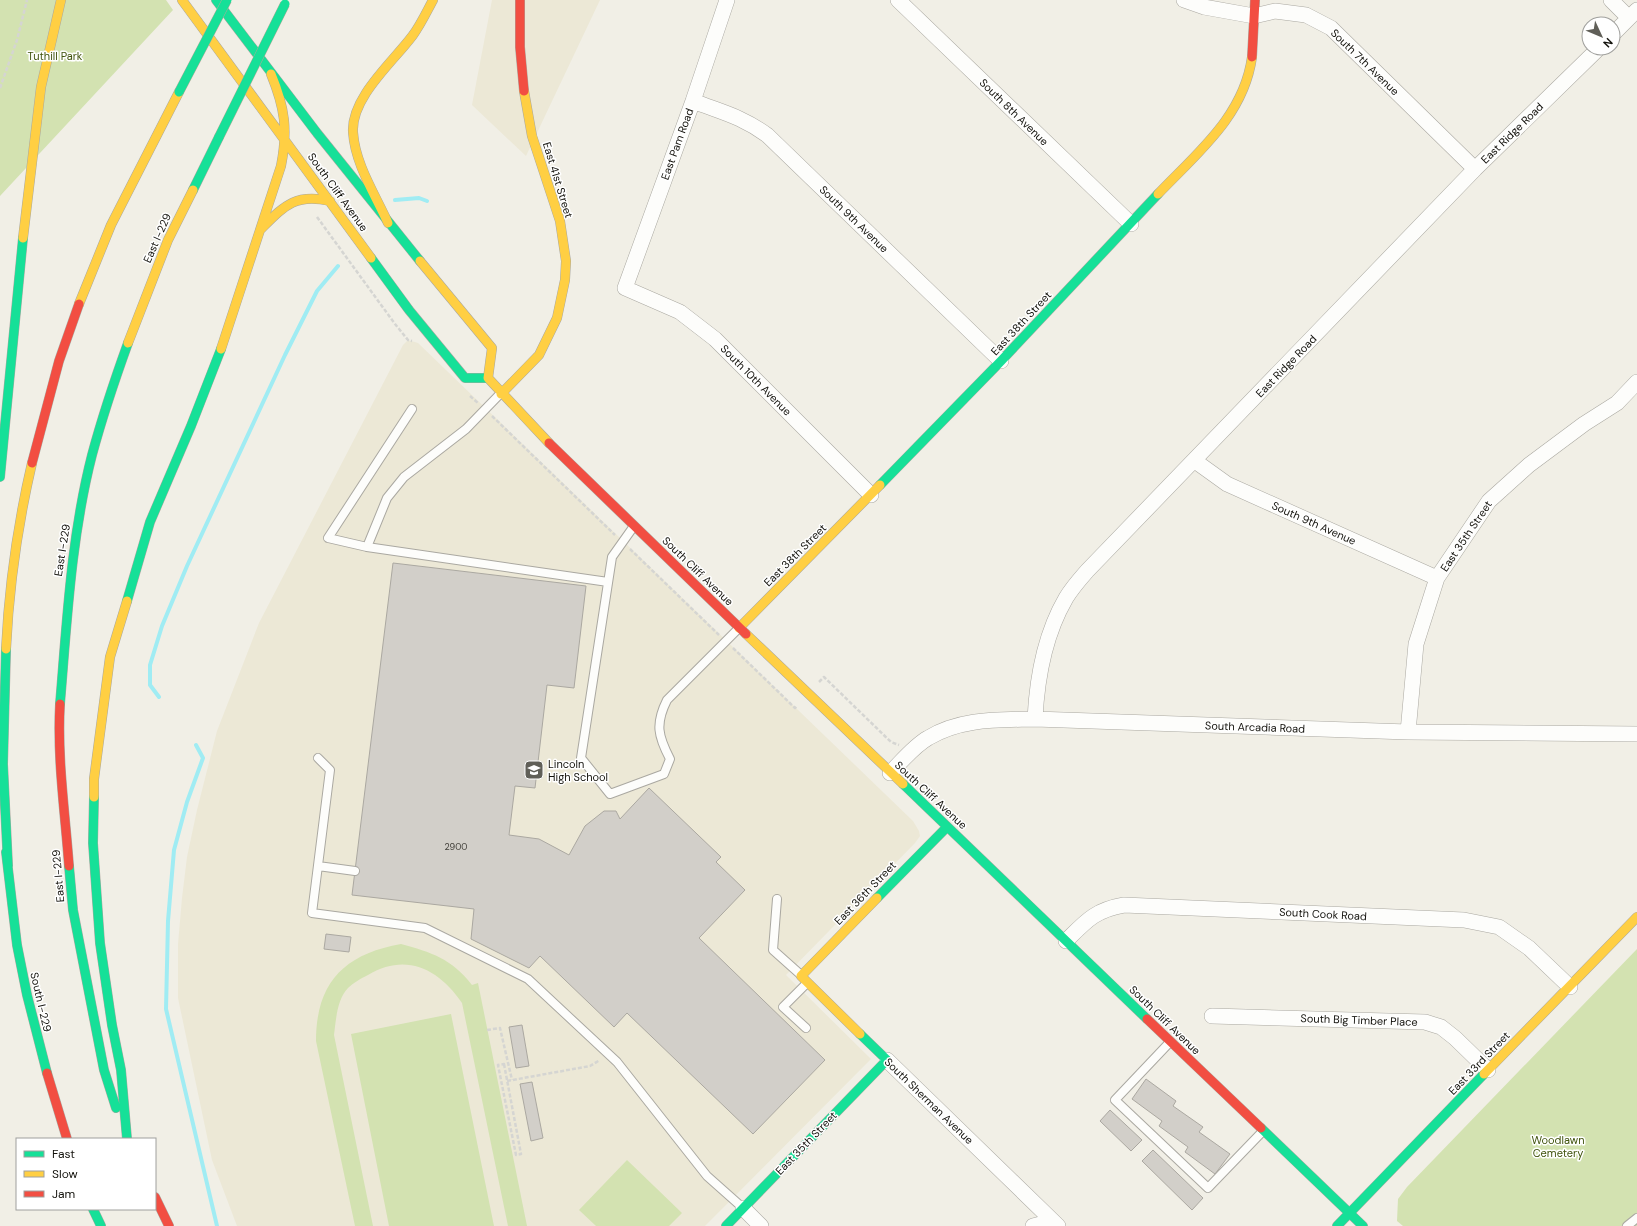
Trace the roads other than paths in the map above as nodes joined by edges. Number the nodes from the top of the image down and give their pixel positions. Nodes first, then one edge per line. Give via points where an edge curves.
1 (61, 0) edge
2 (182, 0) edge
3 (216, 0) edge
4 (227, 0) edge
5 (433, 0) edge
6 (520, 0) edge
7 (727, 0) edge
8 (898, 0) edge
9 (1184, 0) edge
10 (1255, 0) edge
11 (1610, 0) edge
12 (286, 2) edge
13 (1633, 14) edge
14 (1254, 16) junction
15 (1621, 26) edge
16 (1591, 56) edge
17 (271, 74) junction
18 (693, 101) junction
19 (286, 142) junction
20 (1475, 169) junction
21 (330, 202) junction
22 (388, 223) junction
23 (1131, 224) junction
24 (258, 231) junction
25 (625, 288) joint
26 (1001, 361) junction
27 (488, 378) junction
28 (1637, 382) edge
29 (501, 394) junction
30 (412, 409) dead end
31 (1195, 461) junction
32 (0, 477) edge
33 (871, 495) junction
34 (634, 526) junction
35 (367, 547) junction
36 (1437, 578) junction
37 (608, 582) junction
38 (739, 628) junction
39 (1035, 719) junction
40 (1408, 732) junction
41 (1637, 734) edge
42 (318, 758) dead end
43 (890, 773) junction
44 (0, 803) edge
45 (947, 827) junction
46 (8, 866) junction
47 (318, 866) junction
48 (355, 871) dead end
49 (777, 899) dead end
50 (1637, 917) edge
51 (1066, 941) junction
52 (805, 979) junction
53 (1570, 987) junction
54 (1212, 1016) dead end
55 (806, 1028) dead end
56 (1171, 1042) junction
57 (887, 1060) junction
58 (1488, 1070) junction
59 (1263, 1131) junction
60 (67, 1138) edge
61 (127, 1138) edge
62 (127, 1138) edge
63 (156, 1199) edge
64 (743, 1208) junction
65 (93, 1210) edge
66 (1349, 1213) junction
67 (1637, 1218) edge
68 (1055, 1223) edge
69 (100, 1226) edge
70 (169, 1226) edge
71 (726, 1226) edge
72 (762, 1226) edge
73 (1033, 1226) edge
74 (1337, 1226) edge
75 (1363, 1226) edge
76 (1628, 1226) edge

1 - 32 main road via 40,87 30,158
2 - 19 main road, South Cliff Avenue
3 - 17 main road, South Cliff Avenue
4 - 46 main road, bridge via 119,208 97,257 63,350 35,453 15,560 6,651 3,747
5 - 22 main road via 414,34 367,92 355,114 353,132 358,157
6 - 29 main road, East 41st Street via 524,91 530,127 555,202 565,250 566,282 559,314 538,356
7 - 18 street, East Pam Road
8 - 23 street, South 8th Avenue
9 - 14 street, South 7th Avenue via 1204,7
10 - 14 main road, East 38th Street
11 - 13 street
12 - 61 main road, East I-229, bridge via 168,240 146,294 92,455 67,604 59,724 73,910 104,1070
13 - 15 street
14 - 20 street, South 7th Avenue via 1275,11 1306,15 1331,28
14 - 23 main road, East 38th Street via 1251,63 1247,84 1239,102 1213,136
16 - 20 street, East Ridge Road
17 - 19 main road via 284,108
17 - 22 main road, South Cliff Avenue
18 - 25 street, East Pam Road
18 - 26 street, South 9th Avenue via 725,111 752,124 766,135
19 - 21 main road, South Cliff Avenue
19 - 24 main road via 281,166
20 - 31 street, East Ridge Road
21 - 24 main road via 316,197 294,200
21 - 27 main road, South Cliff Avenue via 409,310 465,378
22 - 27 main road, South Cliff Avenue via 492,348
23 - 26 main road, East 38th Street
24 - 62 main road via 226,333 191,426 150,522 109,665 94,779 93,843 100,943 121,1070
25 - 33 street, South 10th Avenue via 680,312 715,339
26 - 33 main road, East 38th Street
27 - 29 main road, South Cliff Avenue
28 - 36 street, East 35th Street via 1617,402 1529,465 1489,501
29 - 34 main road, South Cliff Avenue
29 - 35 lane via 466,429 404,477 388,498
30 - 35 lane via 328,538
31 - 36 street, South 9th Avenue via 1227,484
31 - 39 street, East Ridge Road via 1087,571 1067,597 1052,629 1044,655 1037,686
33 - 38 main road, East 38th Street
34 - 37 lane via 612,557
34 - 38 main road, South Cliff Avenue
35 - 37 lane
36 - 40 street, East 35th Street via 1416,644
37 - 38 lane via 581,758 610,794 664,774 670,759 661,742 660,714 667,700
38 - 43 main road, South Cliff Avenue
39 - 40 street, South Arcadia Road
39 - 43 street, South Arcadia Road via 977,720 955,725 927,738
40 - 41 street, South Arcadia Road
42 - 47 lane via 330,770
43 - 45 main road, South Cliff Avenue
44 - 46 main road
45 - 51 main road, South Cliff Avenue
45 - 52 main road, East 36th Street
46 - 60 main road, South I-229 via 17,944 29,1006
47 - 48 lane
47 - 64 lane via 312,913 425,928 528,979 617,1062 707,1176
49 - 52 lane via 773,950
50 - 53 main road, East 33rd Street
51 - 53 street, South Cook Road via 1089,919 1106,908 1124,905 1464,920 1499,927 1528,948
51 - 56 main road, South Cliff Avenue
52 - 55 lane via 783,1007
52 - 57 main road, South Sherman Avenue
53 - 58 main road, East 33rd Street
54 - 58 street, South Big Timber Place via 1425,1022 1441,1027
56 - 59 main road, South Cliff Avenue
56 - 59 lane via 1115,1100 1208,1188
57 - 64 main road, East 35th Street
57 - 68 street, South Sherman Avenue
58 - 66 main road, East 33rd Street
59 - 66 main road, South Cliff Avenue
63 - 70 main road
64 - 71 main road, East 35th Street
64 - 72 street
65 - 69 main road
66 - 74 main road, East 33rd Street
66 - 75 main road, South Cliff Avenue
67 - 76 lane
68 - 73 street

